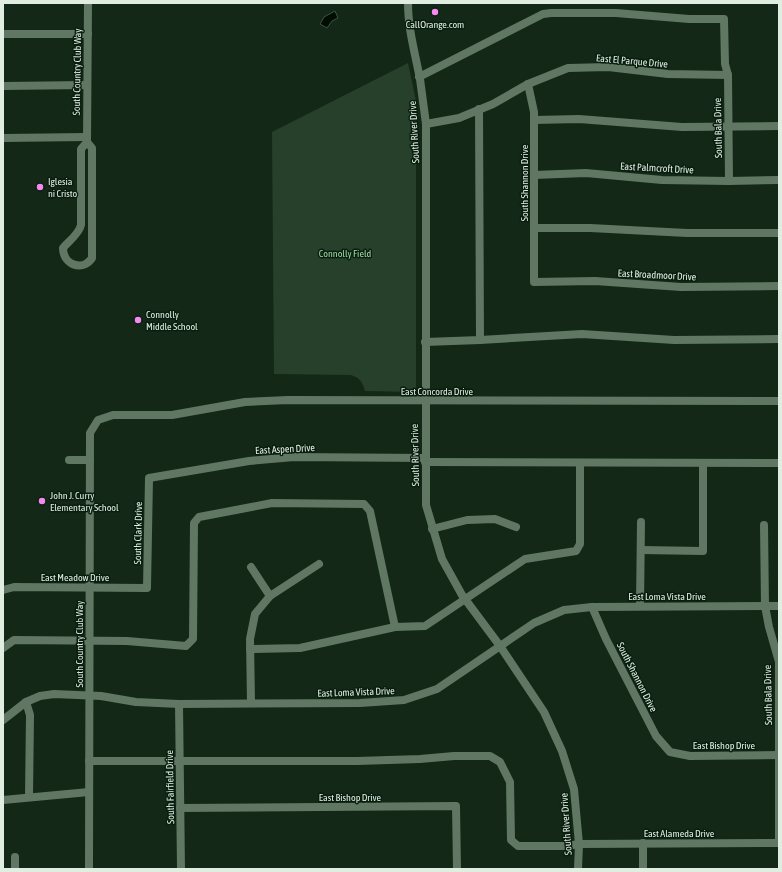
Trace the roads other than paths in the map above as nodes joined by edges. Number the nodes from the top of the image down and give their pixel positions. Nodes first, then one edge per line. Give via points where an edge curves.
1 (88, 3) edge
2 (408, 3) edge
3 (3, 34) edge
4 (88, 34) junction
5 (728, 75) junction
6 (419, 77) junction
7 (528, 84) junction
8 (3, 86) edge
9 (87, 86) junction
10 (479, 110) junction
11 (534, 120) junction
12 (426, 124) junction
13 (779, 126) edge
14 (728, 127) junction
15 (3, 138) edge
16 (87, 140) junction
17 (534, 175) junction
18 (779, 180) edge
19 (729, 181) junction
20 (534, 228) junction
21 (779, 233) edge
22 (534, 282) joint
23 (779, 286) edge
24 (779, 339) edge
25 (480, 340) junction
26 (425, 342) junction
27 (425, 401) junction
28 (779, 401) edge
29 (98, 420) joint
30 (68, 460) dead end
31 (90, 460) junction
32 (425, 460) junction
33 (580, 463) junction
34 (704, 463) junction
35 (779, 463) edge
36 (149, 478) joint
37 (641, 522) dead end
38 (764, 525) dead end
39 (516, 527) dead end
40 (432, 528) junction
41 (641, 550) junction
42 (319, 564) dead end
43 (251, 567) dead end
44 (89, 587) junction
45 (147, 588) joint
46 (3, 590) edge
47 (270, 596) junction
48 (466, 600) junction
49 (640, 606) junction
50 (765, 606) junction
51 (779, 606) edge
52 (592, 607) junction
53 (395, 627) junction
54 (89, 640) junction
55 (500, 646) junction
56 (3, 648) edge
57 (250, 649) junction
58 (89, 695) junction
59 (26, 702) junction
60 (251, 703) junction
61 (179, 704) junction
62 (3, 720) edge
63 (670, 752) joint
64 (778, 755) edge
65 (180, 760) junction
66 (89, 761) junction
67 (89, 792) junction
68 (29, 797) junction
69 (3, 800) edge
70 (180, 808) junction
71 (643, 843) junction
72 (779, 843) edge
73 (578, 844) junction
74 (15, 857) dead end
75 (15, 869) edge
76 (89, 869) edge
77 (181, 869) edge
78 (457, 869) edge
79 (578, 869) edge
80 (643, 869) edge

1 - 4 street, South Country Club Way
2 - 6 street, South River Drive via 408,17
3 - 4 street
4 - 9 street, South Country Club Way
5 - 6 street, South Bala Drive via 725,64 724,19 616,13 552,13 543,14
5 - 7 street, East El Parque Drive via 668,74 608,67 568,68
5 - 14 street, South Bala Drive
6 - 12 street, South River Drive
7 - 10 street, East El Parque Drive
7 - 11 street, South Shannon Drive
8 - 9 street
9 - 16 street, South Country Club Way
10 - 12 street, East El Parque Drive via 459,118
10 - 25 street
11 - 14 street via 579,119 682,127
11 - 17 street, South Shannon Drive
12 - 26 street, South River Drive
13 - 14 street
14 - 19 street, South Bala Drive
15 - 16 street
16 - 16 street, South Country Club Way via 81,149 80,229 63,248 66,259 78,265 85,265 92,258 92,148
17 - 19 street, East Palmcroft Drive via 586,173 662,180
17 - 20 street, South Shannon Drive
18 - 19 street, East Palmcroft Drive
20 - 21 street
20 - 22 street, South Shannon Drive
22 - 23 street, East Broadmoor Drive via 595,281 680,288
24 - 25 street via 674,340 582,334
25 - 26 street
26 - 27 street, South River Drive
27 - 28 street, East Concorda Drive
27 - 29 street, East Concorda Drive via 245,402 172,415 113,415
27 - 32 street, South River Drive
29 - 31 street, South Country Club Way via 90,433
30 - 31 street
31 - 44 street, South Country Club Way
32 - 33 street, East Aspen Drive
32 - 36 street, East Aspen Drive via 294,457 248,461
32 - 40 street, South River Drive via 426,505
33 - 34 street, East Aspen Drive
33 - 48 street via 580,544 576,551 525,559
34 - 35 street, East Aspen Drive
34 - 41 street via 703,551
36 - 45 street, South Clark Drive
37 - 41 street
38 - 50 street, South Bala Drive
39 - 40 street via 495,519 467,520
40 - 48 street, South River Drive via 442,559
41 - 49 street
42 - 47 street
43 - 47 street
44 - 45 street, East Meadow Drive
44 - 46 street, East Meadow Drive via 14,587
44 - 54 street, South Country Club Way
47 - 57 street via 255,614
48 - 53 street via 425,626
48 - 55 street, South River Drive
49 - 50 street, East Loma Vista Drive
49 - 52 street, East Loma Vista Drive
50 - 51 street, East Loma Vista Drive
50 - 64 street, South Bala Drive via 778,662
52 - 55 street, East Loma Vista Drive via 564,610 534,623
52 - 63 street, South Shannon Drive via 656,736
53 - 54 street via 370,511 364,504 272,504 199,517 194,523 193,639 186,646
53 - 57 street via 300,648
54 - 56 street via 14,640
54 - 58 street, South Country Club Way
55 - 60 street, East Loma Vista Drive via 437,689 404,700 360,703
55 - 73 street, South River Drive via 544,712 562,751 574,789
57 - 60 street
58 - 59 street, East Loma Vista Drive via 54,694
58 - 61 street, East Loma Vista Drive via 136,702
58 - 66 street, South Country Club Way
59 - 62 street, East Loma Vista Drive
59 - 68 street via 30,715
60 - 61 street, East Loma Vista Drive
61 - 65 street, South Fairfield Drive
63 - 64 street, East Bishop Drive via 690,756
64 - 72 street, South Bala Drive
65 - 66 street, East Alameda Drive
65 - 70 street, South Fairfield Drive
65 - 73 street, East Alameda Drive via 357,761 490,756 500,762 510,782 512,840 518,846
66 - 67 street, South Country Club Way
67 - 68 street
67 - 76 street, South Country Club Way
68 - 69 street
70 - 77 street, South Fairfield Drive
70 - 78 street, East Bishop Drive via 456,806
71 - 72 street, East Alameda Drive
71 - 73 street, East Alameda Drive
71 - 80 street
73 - 79 street, South River Drive
74 - 75 street

